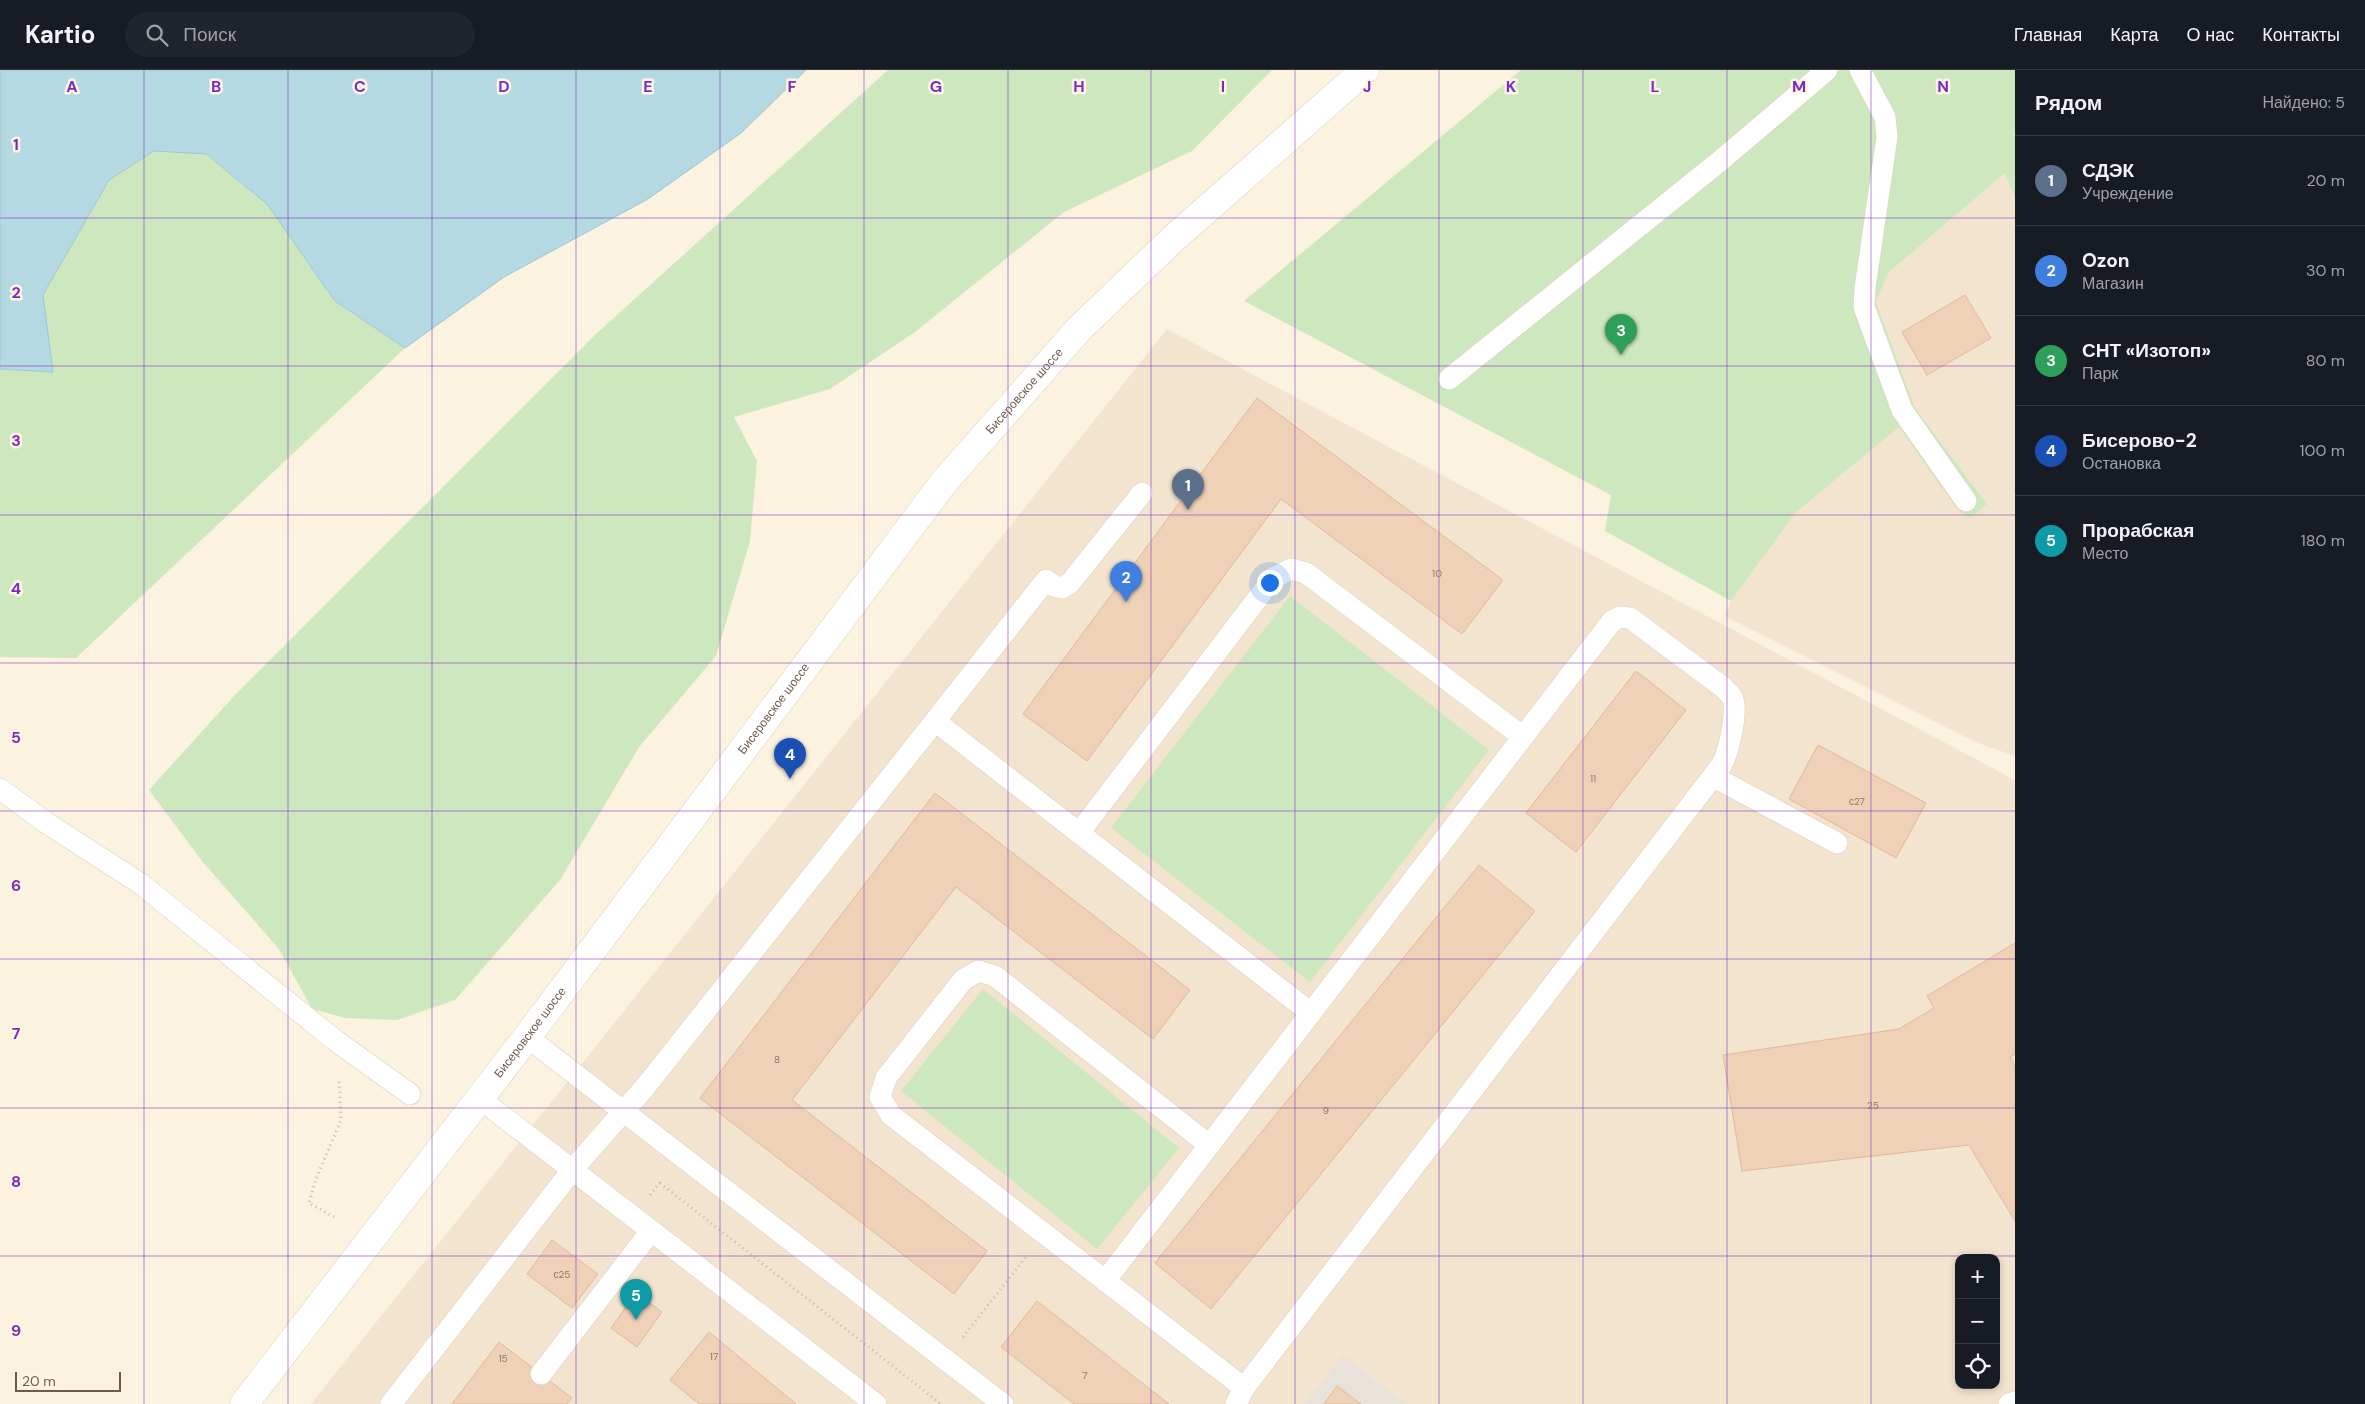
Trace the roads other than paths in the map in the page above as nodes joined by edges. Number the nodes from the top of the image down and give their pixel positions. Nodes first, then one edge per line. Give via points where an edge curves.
1 (1365, 70) edge
2 (1827, 70) edge
3 (1860, 70) edge
4 (1449, 380) dead end
5 (1142, 493) dead end
6 (1966, 501) dead end
7 (935, 721) junction
8 (1523, 737) junction
9 (1714, 777) junction
10 (0, 789) edge
11 (1079, 833) junction
12 (1836, 844) dead end
13 (1311, 1013) junction
14 (527, 1037) junction
15 (410, 1094) dead end
16 (479, 1098) junction
17 (625, 1112) junction
18 (1209, 1145) junction
19 (572, 1169) junction
20 (651, 1231) junction
21 (1105, 1281) junction
22 (541, 1374) dead end
23 (1240, 1396) edge
24 (2015, 1402) edge
25 (244, 1404) edge
26 (391, 1404) edge
27 (876, 1404) edge
28 (1003, 1404) edge
29 (2009, 1404) edge

1 - 14 main road, Бисеровское шоссе via 1174,238 1079,328 944,482
2 - 4 lane
3 - 6 lane via 1885,117 1887,137 1864,307 1902,410
5 - 7 lane via 1070,583 1062,588 1046,580
7 - 11 lane
7 - 17 lane
8 - 9 lane via 1612,621 1620,617 1630,618 1724,688 1732,698 1734,711 1726,759
8 - 11 lane via 1306,573 1291,569 1273,578
8 - 13 lane
9 - 12 lane
9 - 23 lane
10 - 15 lane via 44,822 141,884 336,1041
11 - 13 lane
13 - 18 lane
14 - 16 main road, Бисеровское шоссе
14 - 17 lane
16 - 19 lane
16 - 25 main road, Бисеровское шоссе
17 - 19 lane
17 - 28 lane
18 - 21 lane
18 - 21 lane via 995,976 978,971 963,980 886,1078 880,1097 891,1115
19 - 20 lane
19 - 26 lane
20 - 22 lane
20 - 27 lane
21 - 23 lane
24 - 29 lane

